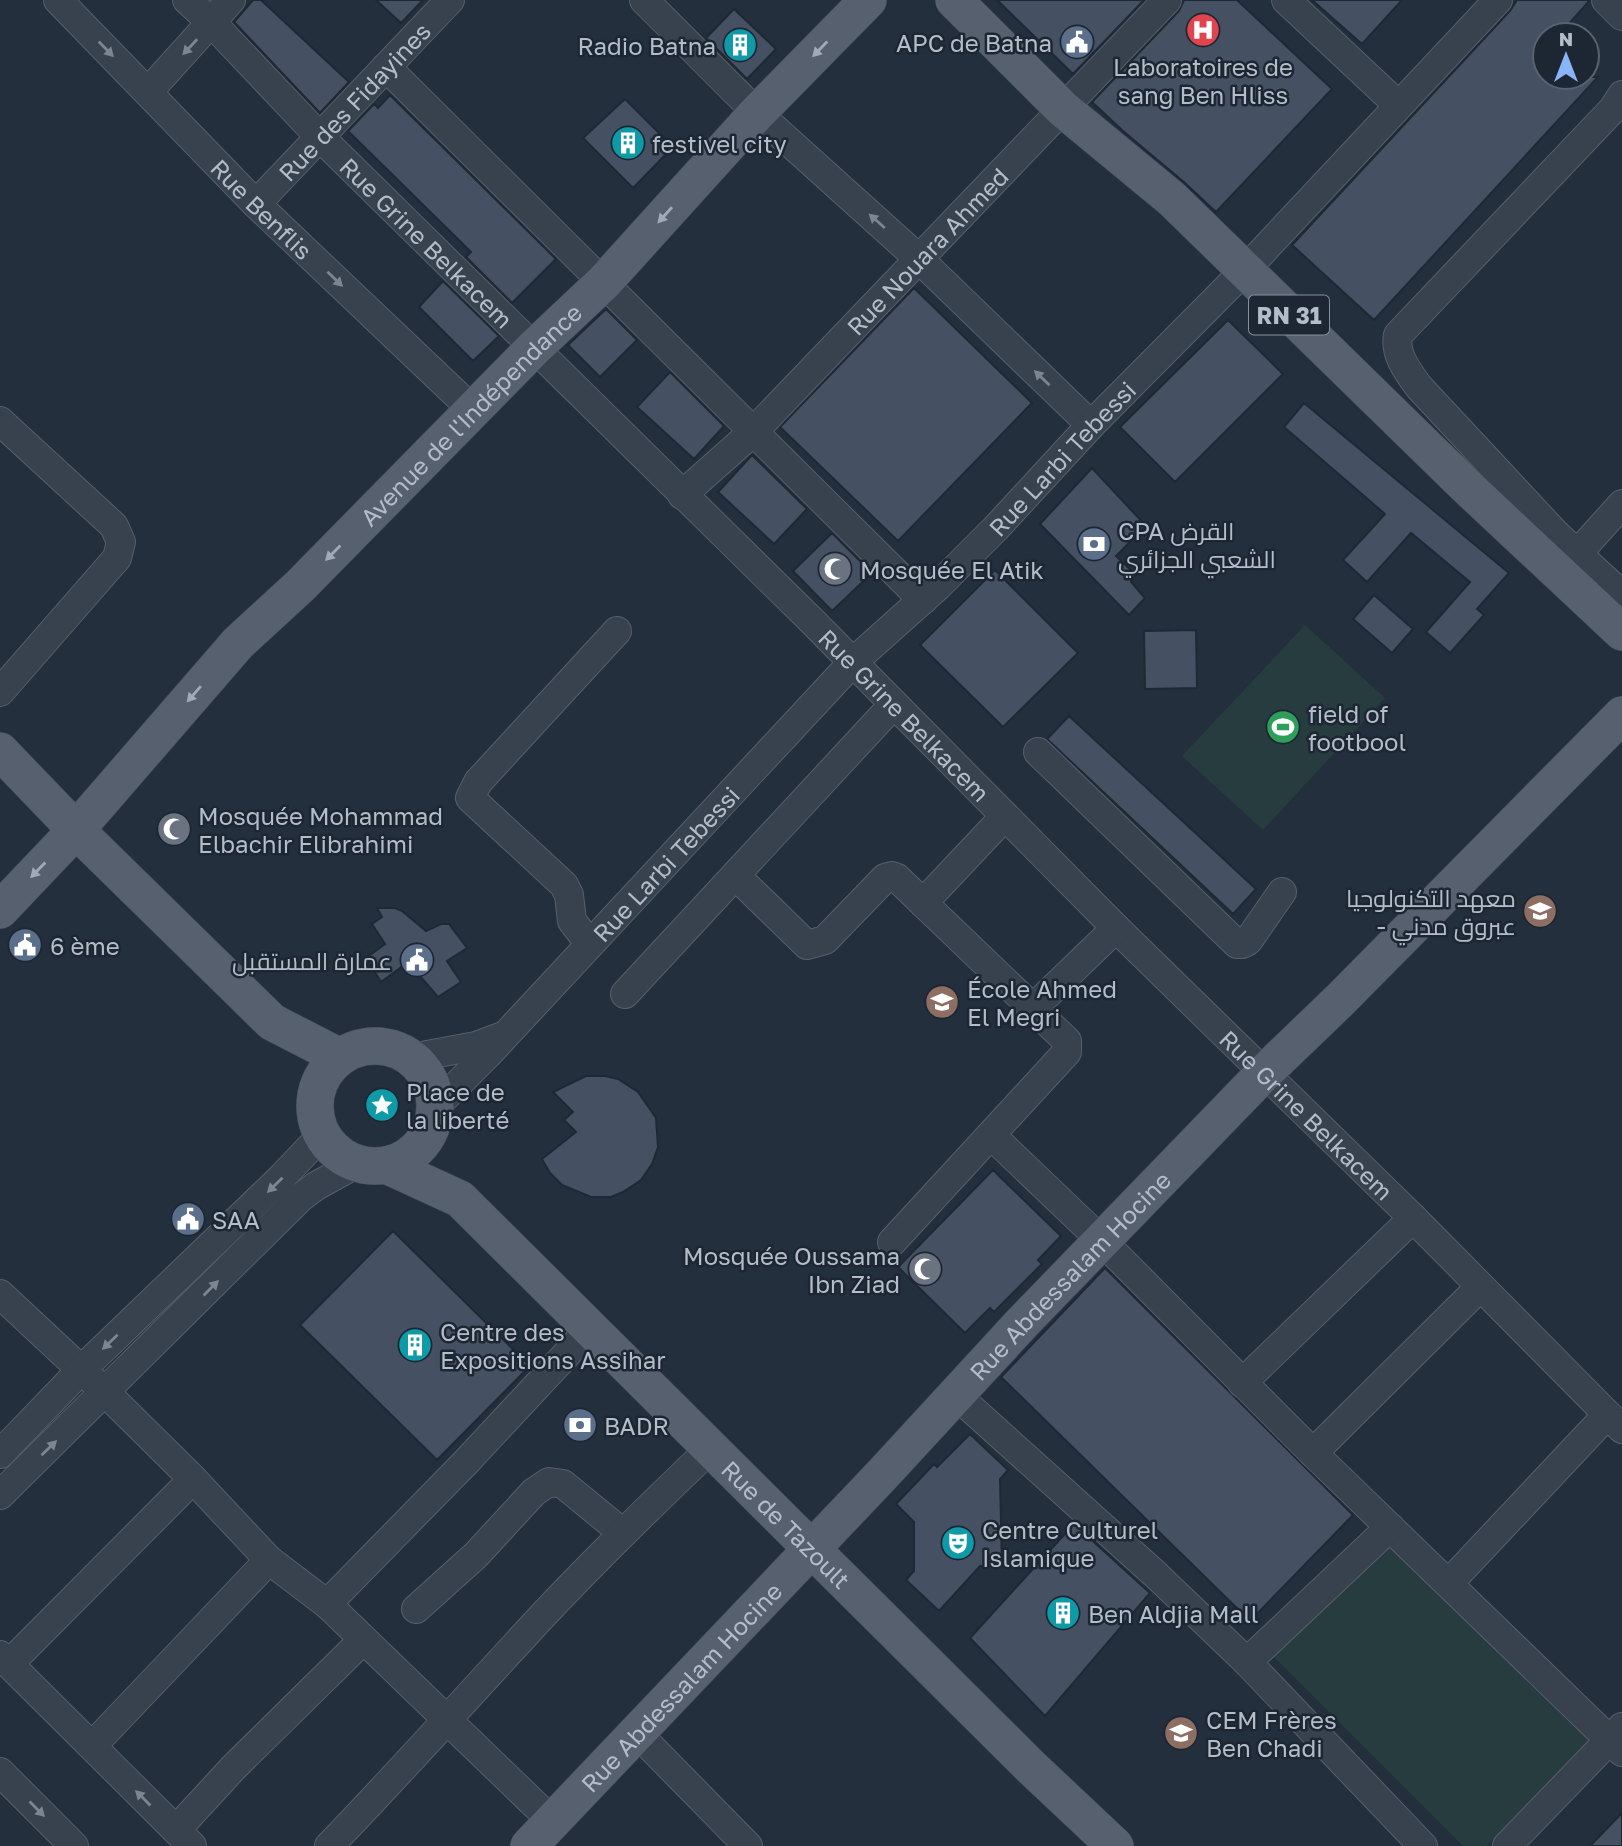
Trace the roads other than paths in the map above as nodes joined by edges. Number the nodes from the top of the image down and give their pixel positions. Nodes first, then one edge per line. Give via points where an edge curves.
1 (58, 0) edge
2 (187, 0) edge
3 (231, 0) edge
4 (450, 0) edge
5 (643, 0) edge
6 (868, 0) edge
7 (954, 0) edge
8 (1167, 0) edge
9 (1286, 0) edge
10 (1498, 0) edge
11 (1606, 0) edge
12 (1622, 16) edge
13 (212, 23) junction
14 (386, 67) junction
15 (148, 92) junction
16 (1622, 95) edge
17 (1398, 105) junction
18 (1063, 109) junction
19 (757, 113) junction
20 (319, 136) junction
21 (256, 204) junction
22 (918, 258) junction
23 (1244, 271) junction
24 (604, 282) junction
25 (535, 347) junction
26 (474, 411) junction
27 (0, 421) edge
28 (1091, 425) junction
29 (754, 430) junction
30 (682, 495) junction
31 (1622, 504) edge
32 (1577, 555) junction
33 (1622, 595) edge
34 (923, 600) junction
35 (617, 631) dead end
36 (1622, 632) edge
37 (853, 662) junction
38 (0, 692) edge
39 (894, 704) junction
40 (1622, 715) edge
41 (0, 751) edge
42 (1038, 752) dead end
43 (1005, 816) junction
44 (76, 830) junction
45 (736, 876) junction
46 (1282, 892) dead end
47 (923, 903) junction
48 (0, 910) edge
49 (1116, 928) junction
50 (589, 943) junction
51 (625, 994) dead end
52 (1032, 1009) junction
53 (272, 1021) junction
54 (506, 1034) junction
55 (340, 1058) junction
56 (411, 1058) junction
57 (1263, 1074) junction
58 (435, 1114) junction
59 (318, 1118) junction
60 (992, 1136) junction
61 (371, 1165) junction
62 (460, 1199) junction
63 (1413, 1218) junction
64 (1101, 1241) junction
65 (892, 1242) dead end
66 (1480, 1287) junction
67 (0, 1294) edge
68 (590, 1329) junction
69 (81, 1370) junction
70 (1242, 1383) junction
71 (105, 1392) junction
72 (956, 1394) junction
73 (1615, 1422) edge
74 (710, 1449) junction
75 (1313, 1453) junction
76 (0, 1454) edge
77 (193, 1479) junction
78 (0, 1495) edge
79 (1390, 1527) junction
80 (623, 1533) junction
81 (812, 1547) junction
82 (269, 1560) junction
83 (1449, 1583) junction
84 (327, 1604) junction
85 (416, 1609) dead end
86 (363, 1640) junction
87 (5, 1659) edge
88 (1247, 1662) junction
89 (448, 1720) junction
90 (638, 1733) junction
91 (1618, 1740) edge
92 (92, 1746) junction
93 (0, 1772) edge
94 (541, 1834) edge
95 (184, 1838) edge
96 (732, 1841) edge
97 (75, 1846) edge
98 (329, 1846) edge
99 (1115, 1846) edge
100 (1423, 1846) edge
101 (1507, 1846) edge

1 -> 15 street, Rue Benflis
2 - 13 street, Rue Grine Belkacem
3 - 13 street
4 - 14 street, Rue des Fidayines
5 - 19 street
6 -> 19 main road, Avenue de l'Indépendance
7 - 18 main road, RN 31
8 - 18 street, Rue Nouara Ahmed
9 - 17 street
10 - 17 street, Rue Larbi Tebessi
11 - 12 street
13 -> 15 street
13 - 20 street, Rue Grine Belkacem
14 - 20 street, Rue des Fidayines
14 - 24 street
15 - 21 street, Rue Benflis
16 - 32 street via 1396,340 1403,363 1419,387
17 - 23 street, Rue Larbi Tebessi
18 - 22 street, Rue Nouara Ahmed
18 - 23 main road, RN 31 via 1172,199
22 -> 19 street
19 -> 24 main road, Avenue de l'Indépendance
20 - 21 street, Rue des Fidayines
20 - 25 street, Rue Grine Belkacem
21 -> 26 street, Rue Benflis
28 -> 22 street
22 - 29 street, Rue Nouara Ahmed
23 - 28 street, Rue Larbi Tebessi
23 - 36 main road, RN 31
24 - 25 main road, Avenue de l'Indépendance
24 - 29 street
25 - 26 main road, Avenue de l'Indépendance
25 - 30 street, Rue Grine Belkacem
26 -> 44 main road, Avenue de l'Indépendance via 238,643
27 - 38 street via 114,526 121,542 117,558
28 - 34 street, Rue Larbi Tebessi
29 - 30 street, Rue Nouara Ahmed
29 - 34 street
30 - 37 street, Rue Grine Belkacem
31 - 32 street
32 - 33 street
34 - 37 street, Rue Larbi Tebessi
35 - 50 street via 478,782 470,798 564,885 572,921
37 - 39 street, Rue Grine Belkacem
37 - 50 street, Rue Larbi Tebessi
39 - 43 street, Rue Grine Belkacem
39 - 45 street
40 - 57 main road, Rue Abdessalam Hocine
41 - 44 main road
42 - 46 street via 1237,944 1248,941
43 - 47 street
43 - 49 street, Rue Grine Belkacem
44 -> 48 main road, Avenue de l'Indépendance
44 - 53 main road
45 - 47 street via 807,945 825,940 887,877 897,878
45 - 51 street
47 - 52 street
49 - 52 street
49 - 57 street, Rue Grine Belkacem
50 - 54 street, Rue Larbi Tebessi
52 - 60 street via 1065,1038 1069,1049
53 - 55 main road
53 - 59 main road
54 - 56 street, Rue Larbi Tebessi via 476,1046
54 - 58 street, Rue Larbi Tebessi
55 - 56 main road via 376,1046
55 - 59 main road via 323,1077
56 - 58 main road via 433,1088
57 - 63 street, Rue Grine Belkacem
57 - 64 main road, Rue Abdessalam Hocine
58 - 61 main road via 427,1138 416,1151 402,1160
58 - 62 main road, Rue de Tazoult via 443,1162
59 - 61 main road via 336,1153
59 -> 69 street via 280,1180
60 - 64 street
60 - 65 street
61 - 62 main road, Rue de Tazoult
71 -> 61 street via 300,1198 316,1186
62 - 68 main road, Rue de Tazoult
63 - 66 street, Rue Grine Belkacem
63 - 70 street
64 - 70 street
64 - 72 main road, Rue Abdessalam Hocine
66 - 73 street, Rue Grine Belkacem
66 - 75 street
67 - 69 street
68 - 74 main road, Rue de Tazoult
68 - 84 street
69 - 71 street
69 - 76 street
70 - 75 street
71 - 77 street
78 -> 71 street
72 - 81 main road, Rue Abdessalam Hocine
72 - 88 street
73 - 83 street
74 - 80 street
74 - 81 main road, Rue de Tazoult
75 - 79 street
77 - 82 street
77 - 87 street
79 - 83 street
79 - 88 street
80 - 85 street via 563,1484 549,1482
80 - 89 street
81 - 90 main road, Rue Abdessalam Hocine
81 - 99 main road, Rue de Tazoult
82 - 84 street
82 - 92 street
83 - 91 street
84 - 86 street
86 - 89 street
86 - 95 street via 233,1769
87 - 92 street
88 - 100 street
89 - 94 street
89 - 98 street
90 - 94 main road, Rue Abdessalam Hocine
90 - 96 street
91 - 101 street
95 -> 92 street
93 -> 97 street

